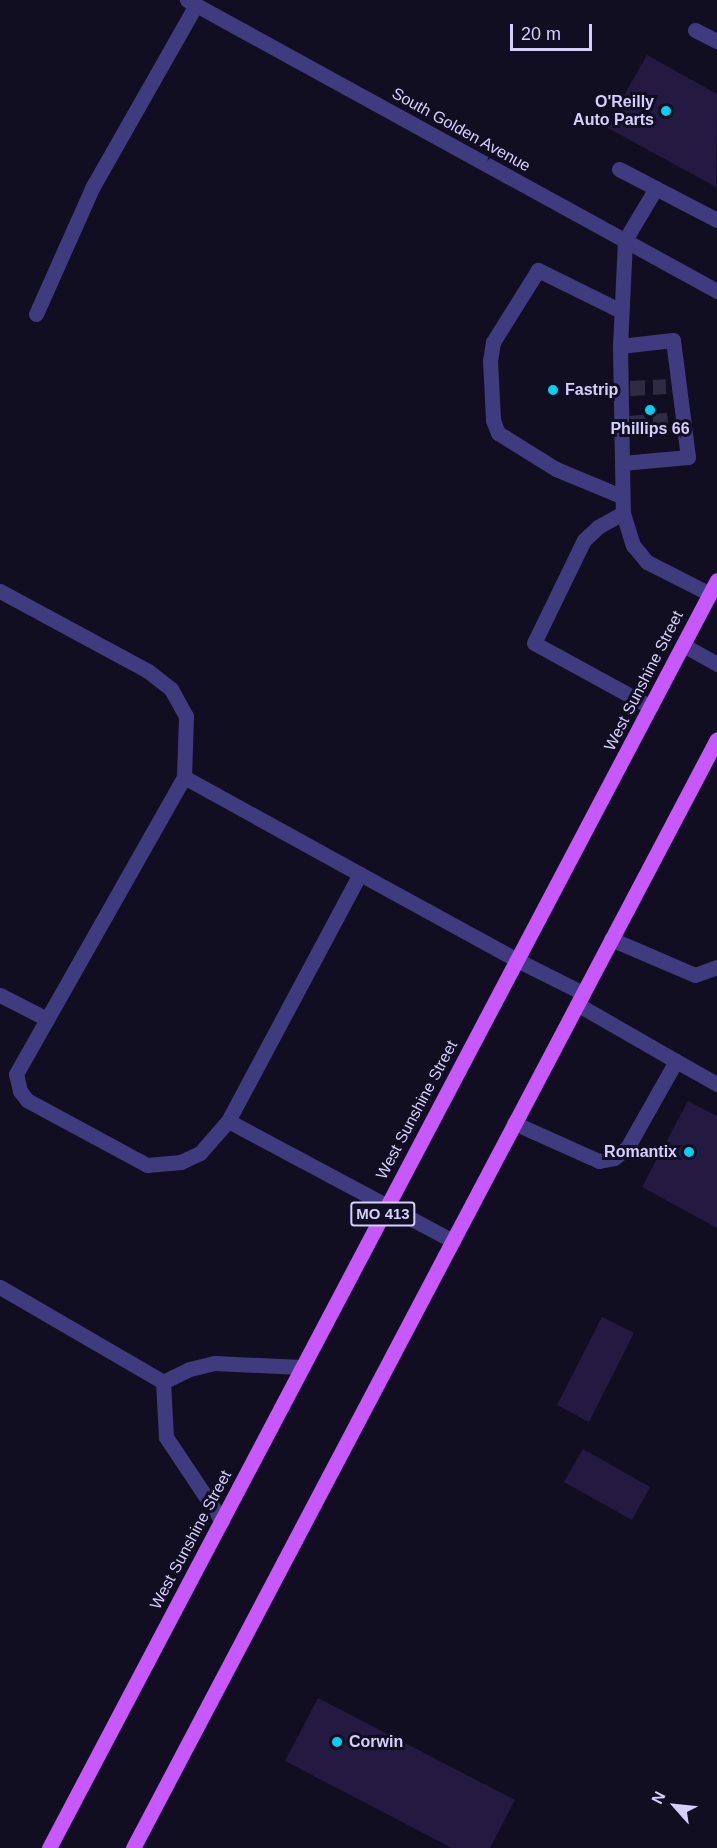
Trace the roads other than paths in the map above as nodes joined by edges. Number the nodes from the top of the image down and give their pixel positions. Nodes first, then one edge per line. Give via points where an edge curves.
1 (192, 2) edge
2 (695, 30) dead end
3 (717, 40) edge
4 (619, 169) dead end
5 (656, 188) junction
6 (717, 220) edge
7 (625, 240) junction
8 (717, 291) edge
9 (621, 311) junction
10 (36, 314) dead end
11 (620, 346) junction
12 (622, 463) junction
13 (621, 496) junction
14 (623, 513) junction
15 (713, 587) edge
16 (0, 591) edge
17 (683, 645) junction
18 (717, 664) edge
19 (651, 708) junction
20 (717, 739) edge
21 (184, 777) junction
22 (360, 874) junction
23 (611, 939) junction
24 (517, 960) junction
25 (717, 968) edge
26 (0, 995) edge
27 (580, 999) junction
28 (47, 1019) junction
29 (676, 1061) junction
30 (717, 1084) edge
31 (228, 1121) junction
32 (514, 1123) junction
33 (388, 1204) junction
34 (453, 1240) junction
35 (0, 1287) edge
36 (302, 1367) junction
37 (163, 1382) junction
38 (222, 1521) junction
39 (49, 1848) edge
40 (133, 1848) edge

1 - 7 street, South Golden Avenue
1 - 10 street via 92,188
2 - 3 street
4 - 5 street
5 - 6 street
5 - 7 street
7 - 8 street, South Golden Avenue
7 - 9 street
9 - 11 street
9 - 13 street via 538,270 493,342 490,360 493,420 498,433 556,469
11 - 12 street via 626,423
11 - 12 street via 673,340 675,420 688,458
12 - 13 street
13 - 14 street
14 - 15 street via 633,545 647,562
14 - 19 street via 598,526 584,540 534,643
15 - 17 main road, West Sunshine Street / MO 413
16 - 21 street via 148,671 171,689 186,716
17 - 18 street
17 - 19 main road, West Sunshine Street / MO 413
19 - 24 main road, West Sunshine Street / MO 413
20 - 23 main road
21 - 22 street
21 - 28 street
22 - 24 street
22 - 31 street
23 - 25 street via 695,975
23 - 27 main road
24 - 27 street
24 - 33 main road, West Sunshine Street / MO 413
26 - 28 street
27 - 29 street
27 - 32 main road
28 - 31 street via 16,1074 20,1091 27,1100 101,1142 147,1165 181,1162 200,1153
29 - 30 street
29 - 32 street via 627,1148 614,1158 599,1161
31 - 33 street
32 - 34 main road
33 - 34 street
33 - 36 main road, West Sunshine Street / MO 413
34 - 40 main road
35 - 37 street
36 - 37 street via 214,1363
36 - 38 main road, West Sunshine Street / MO 413
37 - 38 street via 166,1437
38 - 39 main road, West Sunshine Street / MO 413

